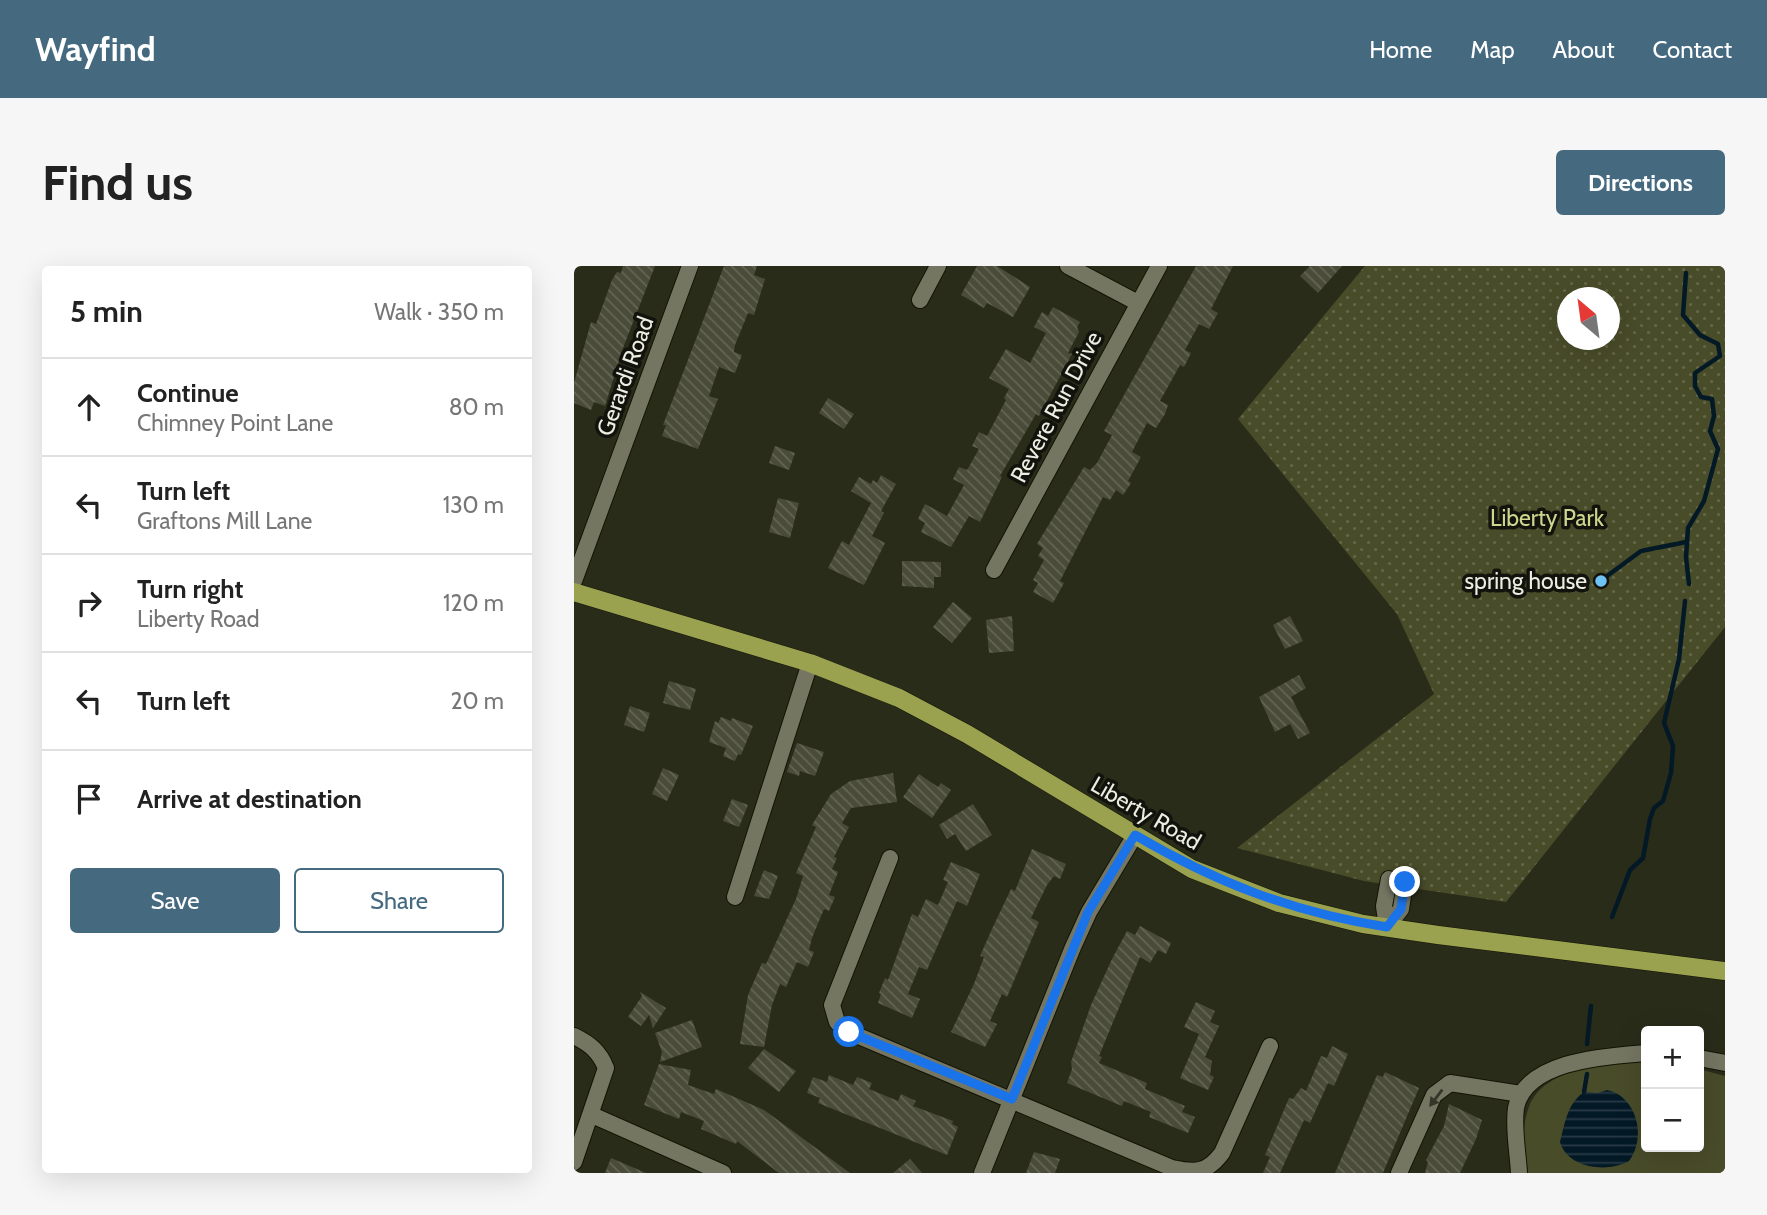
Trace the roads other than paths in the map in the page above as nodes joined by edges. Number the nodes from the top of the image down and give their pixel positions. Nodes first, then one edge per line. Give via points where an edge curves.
1 (690, 266) edge
2 (938, 266) edge
3 (1068, 266) edge
4 (1159, 266) edge
5 (920, 300) dead end
6 (1138, 303) junction
7 (994, 570) dead end
8 (574, 582) edge
9 (574, 592) edge
10 (810, 663) junction
11 (1135, 835) junction
12 (890, 858) dead end
13 (1397, 881) dead end
14 (735, 897) dead end
15 (1387, 927) junction
16 (1725, 971) edge
17 (574, 1037) edge
18 (1270, 1046) dead end
19 (1641, 1053) edge
20 (1704, 1059) edge
21 (1725, 1063) edge
22 (1521, 1094) junction
23 (1012, 1099) junction
24 (592, 1115) junction
25 (574, 1162) edge
26 (723, 1173) edge
27 (982, 1173) edge
28 (1399, 1173) edge
29 (1519, 1173) edge

1 - 8 street, Gerardi Road
2 - 5 street
3 - 6 street
4 - 6 street, Revere Run Drive
6 - 7 street, Revere Run Drive
9 - 10 main road, Liberty Road
10 - 11 main road, Liberty Road via 899,698
10 - 14 street
11 - 15 main road, Liberty Road via 1231,886 1279,903
11 - 23 street via 1088,912
12 - 23 street via 832,1005 837,1022 849,1032
13 - 15 street via 1401,909
15 - 16 main road, Liberty Road
17 - 24 street via 595,1049 606,1068
18 - 23 street via 1222,1153 1200,1173 1172,1168
19 - 22 street via 1598,1057 1553,1069
20 - 21 street
22 -> 28 street via 1450,1083 1434,1095
22 - 29 street via 1516,1109
23 - 27 street
24 - 25 street
24 - 26 street

